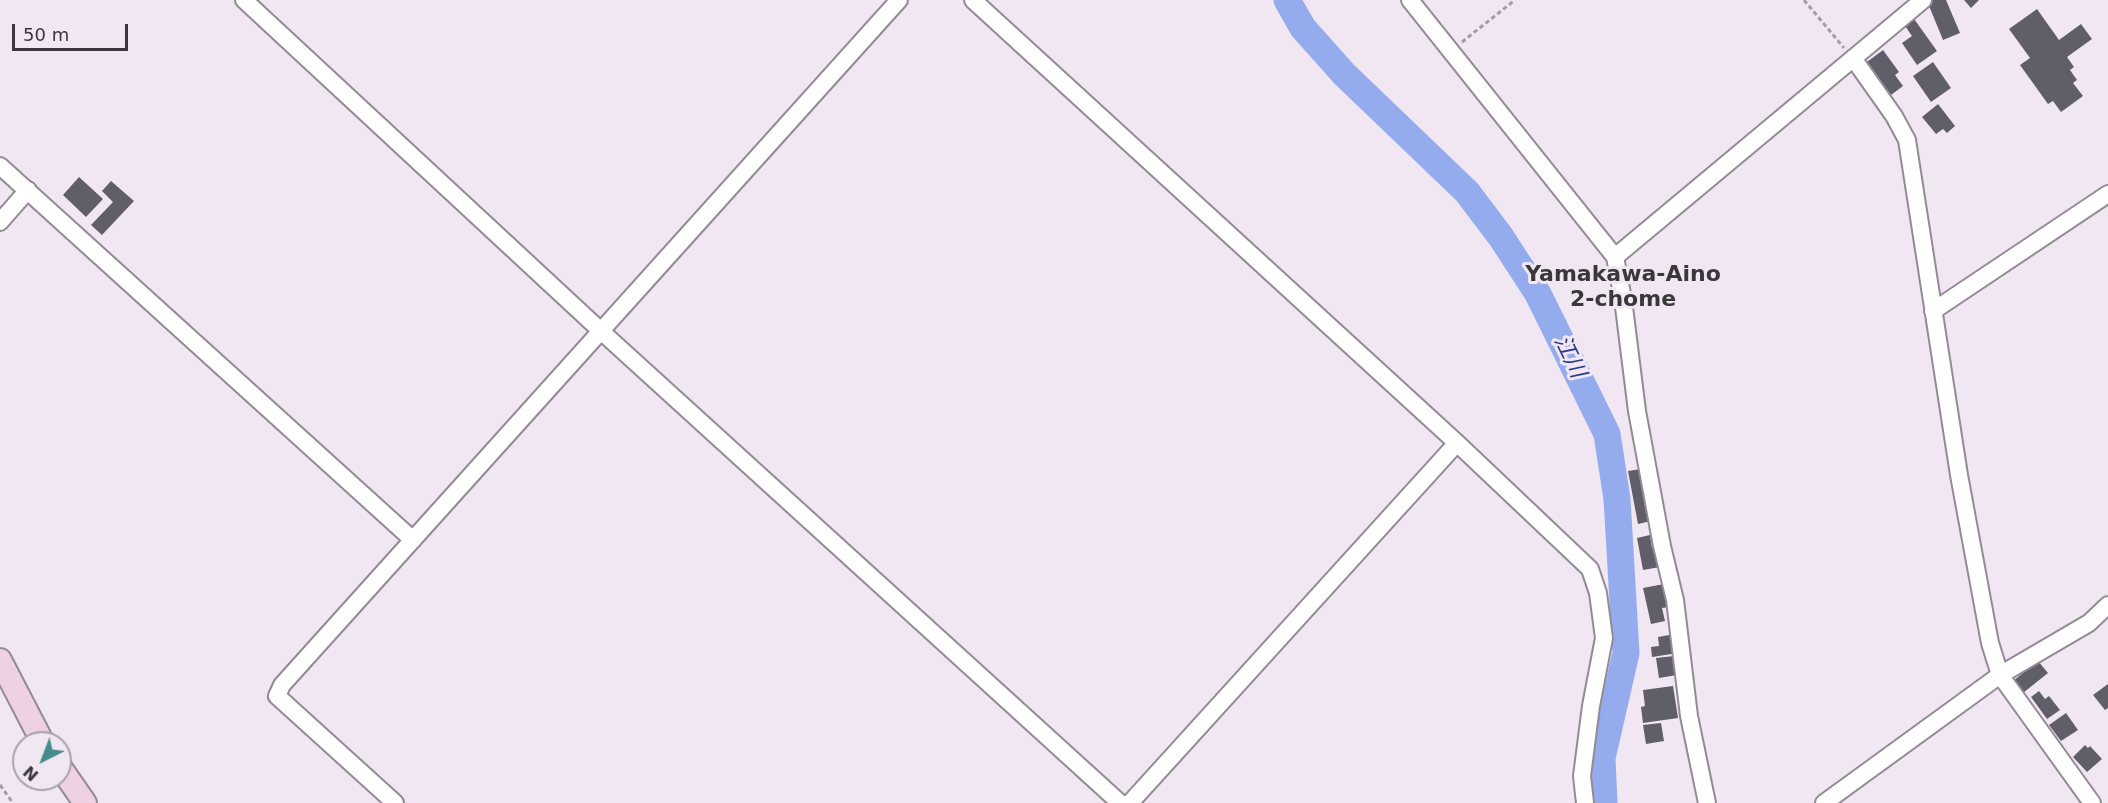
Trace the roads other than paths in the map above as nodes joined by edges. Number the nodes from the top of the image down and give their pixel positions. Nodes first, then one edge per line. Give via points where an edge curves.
1 (244, 0) edge
2 (900, 0) edge
3 (973, 0) edge
4 (1410, 0) edge
5 (1923, 0) edge
6 (1853, 58) junction
7 (0, 166) edge
8 (28, 190) junction
9 (2108, 194) edge
10 (0, 222) edge
11 (1615, 257) junction
12 (1934, 311) junction
13 (602, 332) junction
14 (1457, 443) junction
15 (413, 540) junction
16 (2108, 605) edge
17 (0, 660) edge
18 (2000, 675) junction
19 (37, 731) edge
20 (72, 784) edge
21 (85, 803) edge
22 (395, 803) edge
23 (1120, 803) edge
24 (1130, 803) edge
25 (1585, 803) edge
26 (1707, 803) edge
27 (1824, 803) edge
28 (2092, 803) edge

1 - 13 street
2 - 13 street
3 - 14 street
4 - 11 street
5 - 6 street
6 - 11 street
6 - 12 street via 1907,140
7 - 8 street
8 - 10 street
8 - 15 street
9 - 12 street
11 - 26 street via 1637,411 1675,600 1689,716
12 - 18 street via 1959,475 1990,643
13 - 15 street
13 - 23 street
14 - 24 street
14 - 25 street via 1590,569 1598,593 1604,638 1582,776
15 - 22 street via 282,685 278,696
16 - 18 street via 2089,623
17 - 19 main road
18 - 27 street
18 - 28 street
20 - 21 main road

